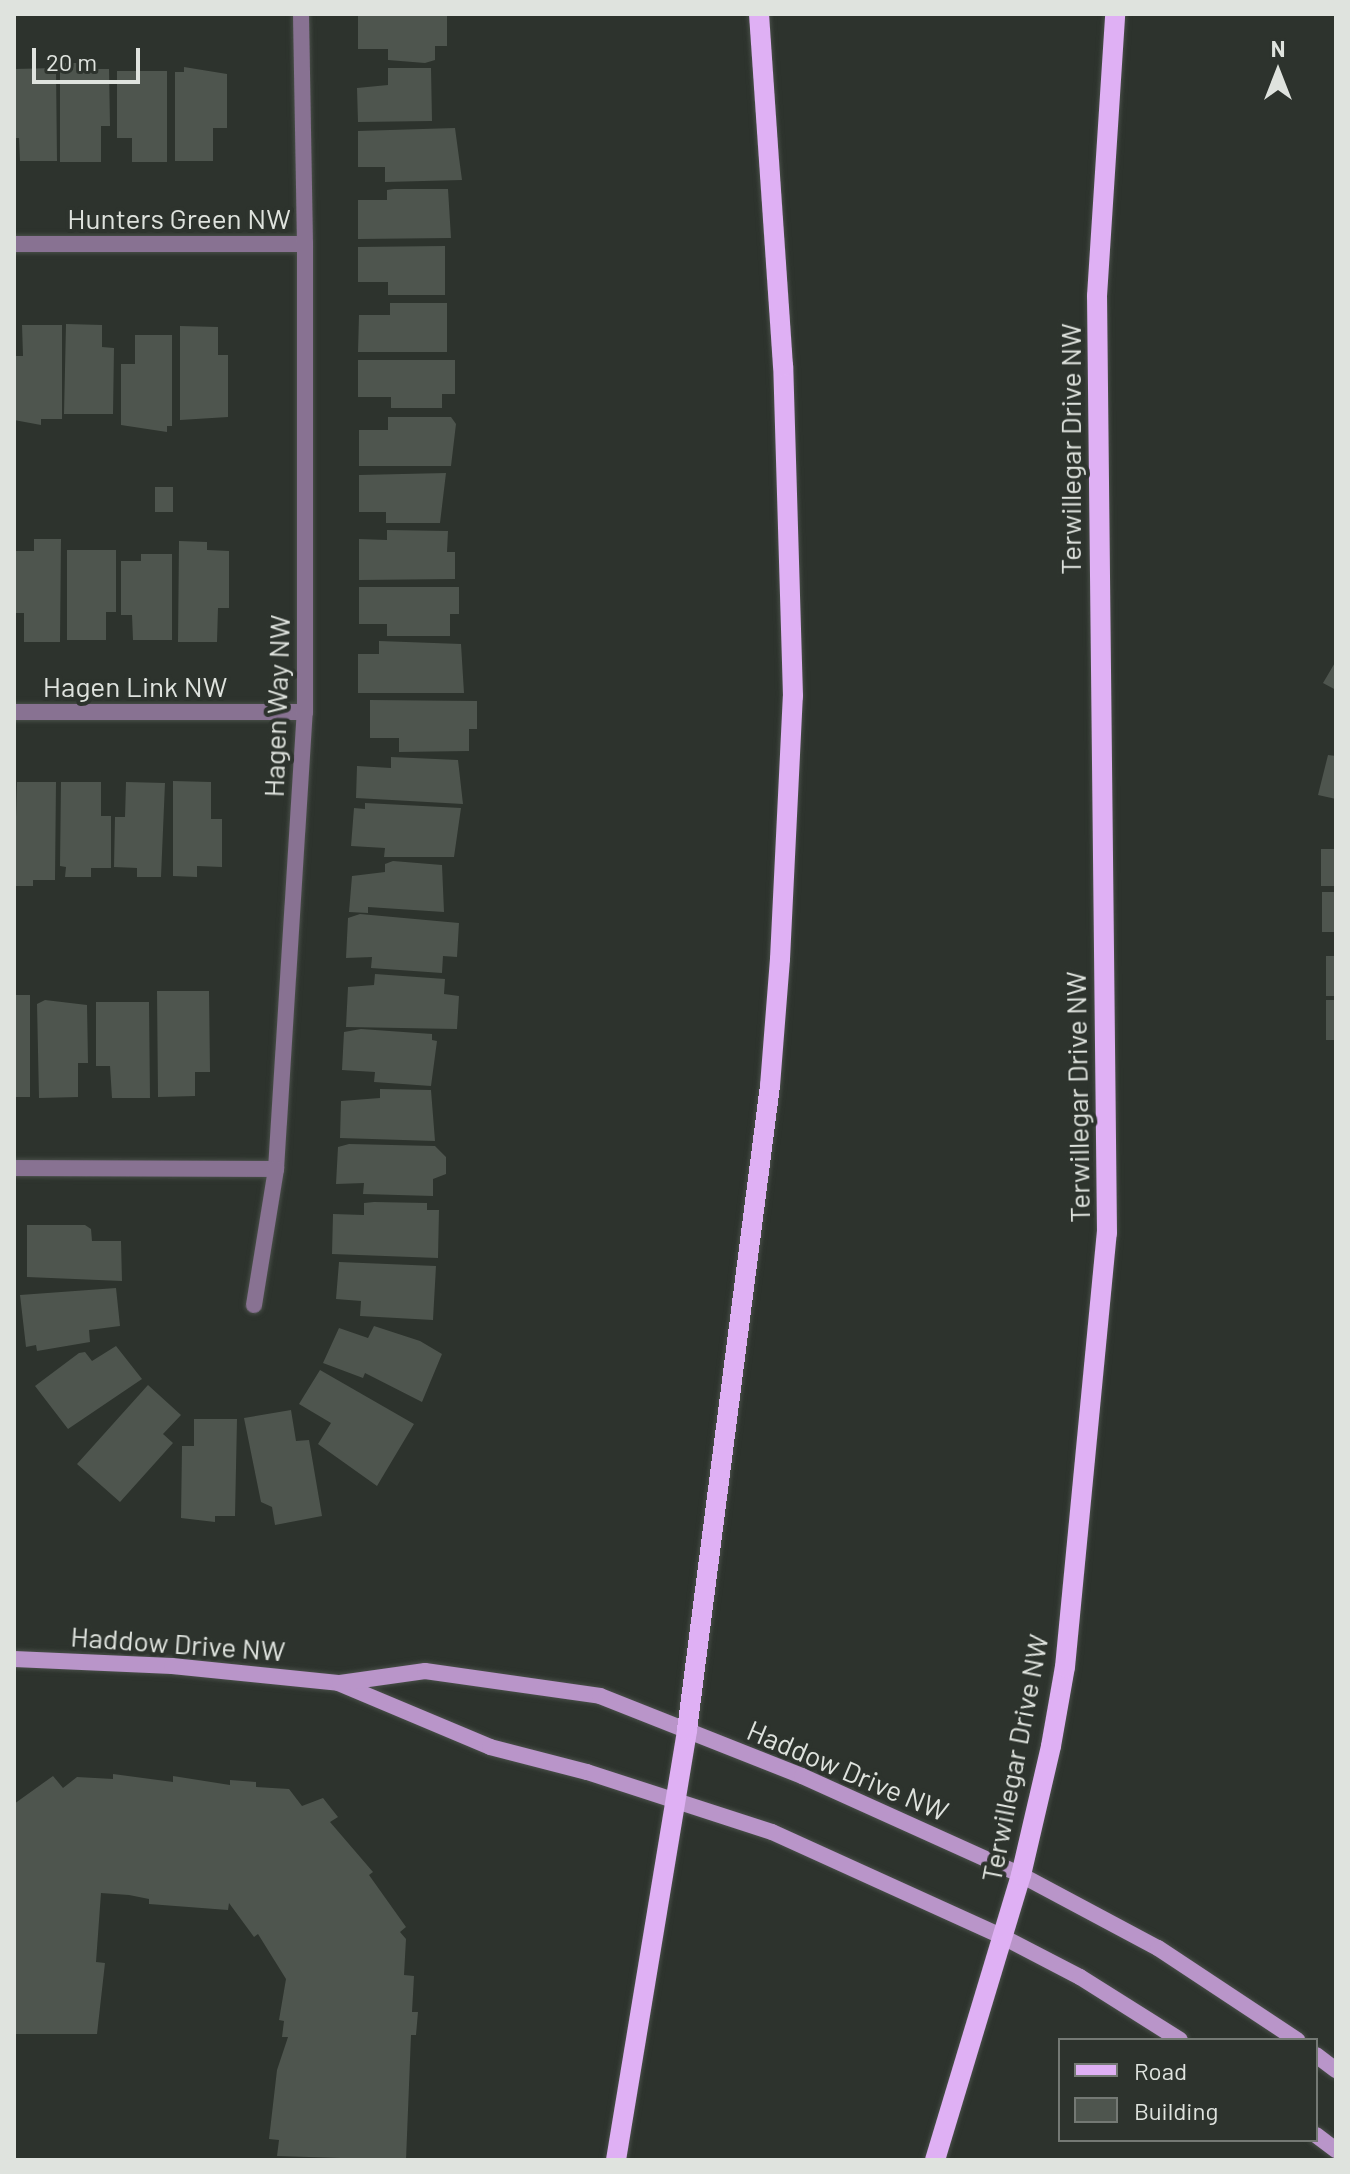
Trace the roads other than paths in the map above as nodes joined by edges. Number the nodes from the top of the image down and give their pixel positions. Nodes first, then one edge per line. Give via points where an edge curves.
1 (301, 14) edge
2 (759, 14) edge
3 (1115, 14) edge
4 (14, 244) edge
5 (305, 244) junction
6 (14, 712) edge
7 (305, 712) junction
8 (14, 1168) edge
9 (276, 1169) junction
10 (254, 1305) dead end
11 (14, 1659) edge
12 (338, 1683) junction
13 (687, 1730) junction
14 (675, 1801) junction
15 (1021, 1875) junction
16 (1003, 1937) junction
17 (1177, 2038) edge
18 (1294, 2038) edge
19 (1318, 2056) edge
20 (1336, 2070) edge
21 (1318, 2136) edge
22 (1336, 2150) edge
23 (616, 2160) edge
24 (935, 2160) edge

1 - 5 street, Hunters Green NW
2 - 13 main road via 783,366 793,696 770,1086
3 - 15 main road, Terwillegar Drive NW via 1097,296 1107,1233 1065,1667
4 - 5 street, Hunters Green NW
5 - 7 street, Hagen Way NW
6 - 7 street, Hagen Link NW
7 - 9 street, Hagen Way NW
8 - 9 street
9 - 10 street, Hagen Way NW
11 - 12 street, Haddow Drive NW via 172,1666
12 - 13 street, Haddow Drive NW via 425,1671 538,1684 600,1696
12 - 14 street, Haddow Drive NW via 490,1747
13 - 14 main road
13 - 15 street, Haddow Drive NW
14 - 16 street, Haddow Drive NW via 785,1838
14 - 23 main road
15 - 16 main road, Terwillegar Drive NW
15 - 18 street, Haddow Drive NW via 1158,1948
16 - 17 street, Haddow Drive NW
16 - 24 main road, Terwillegar Drive NW
19 - 20 street
21 - 22 street

